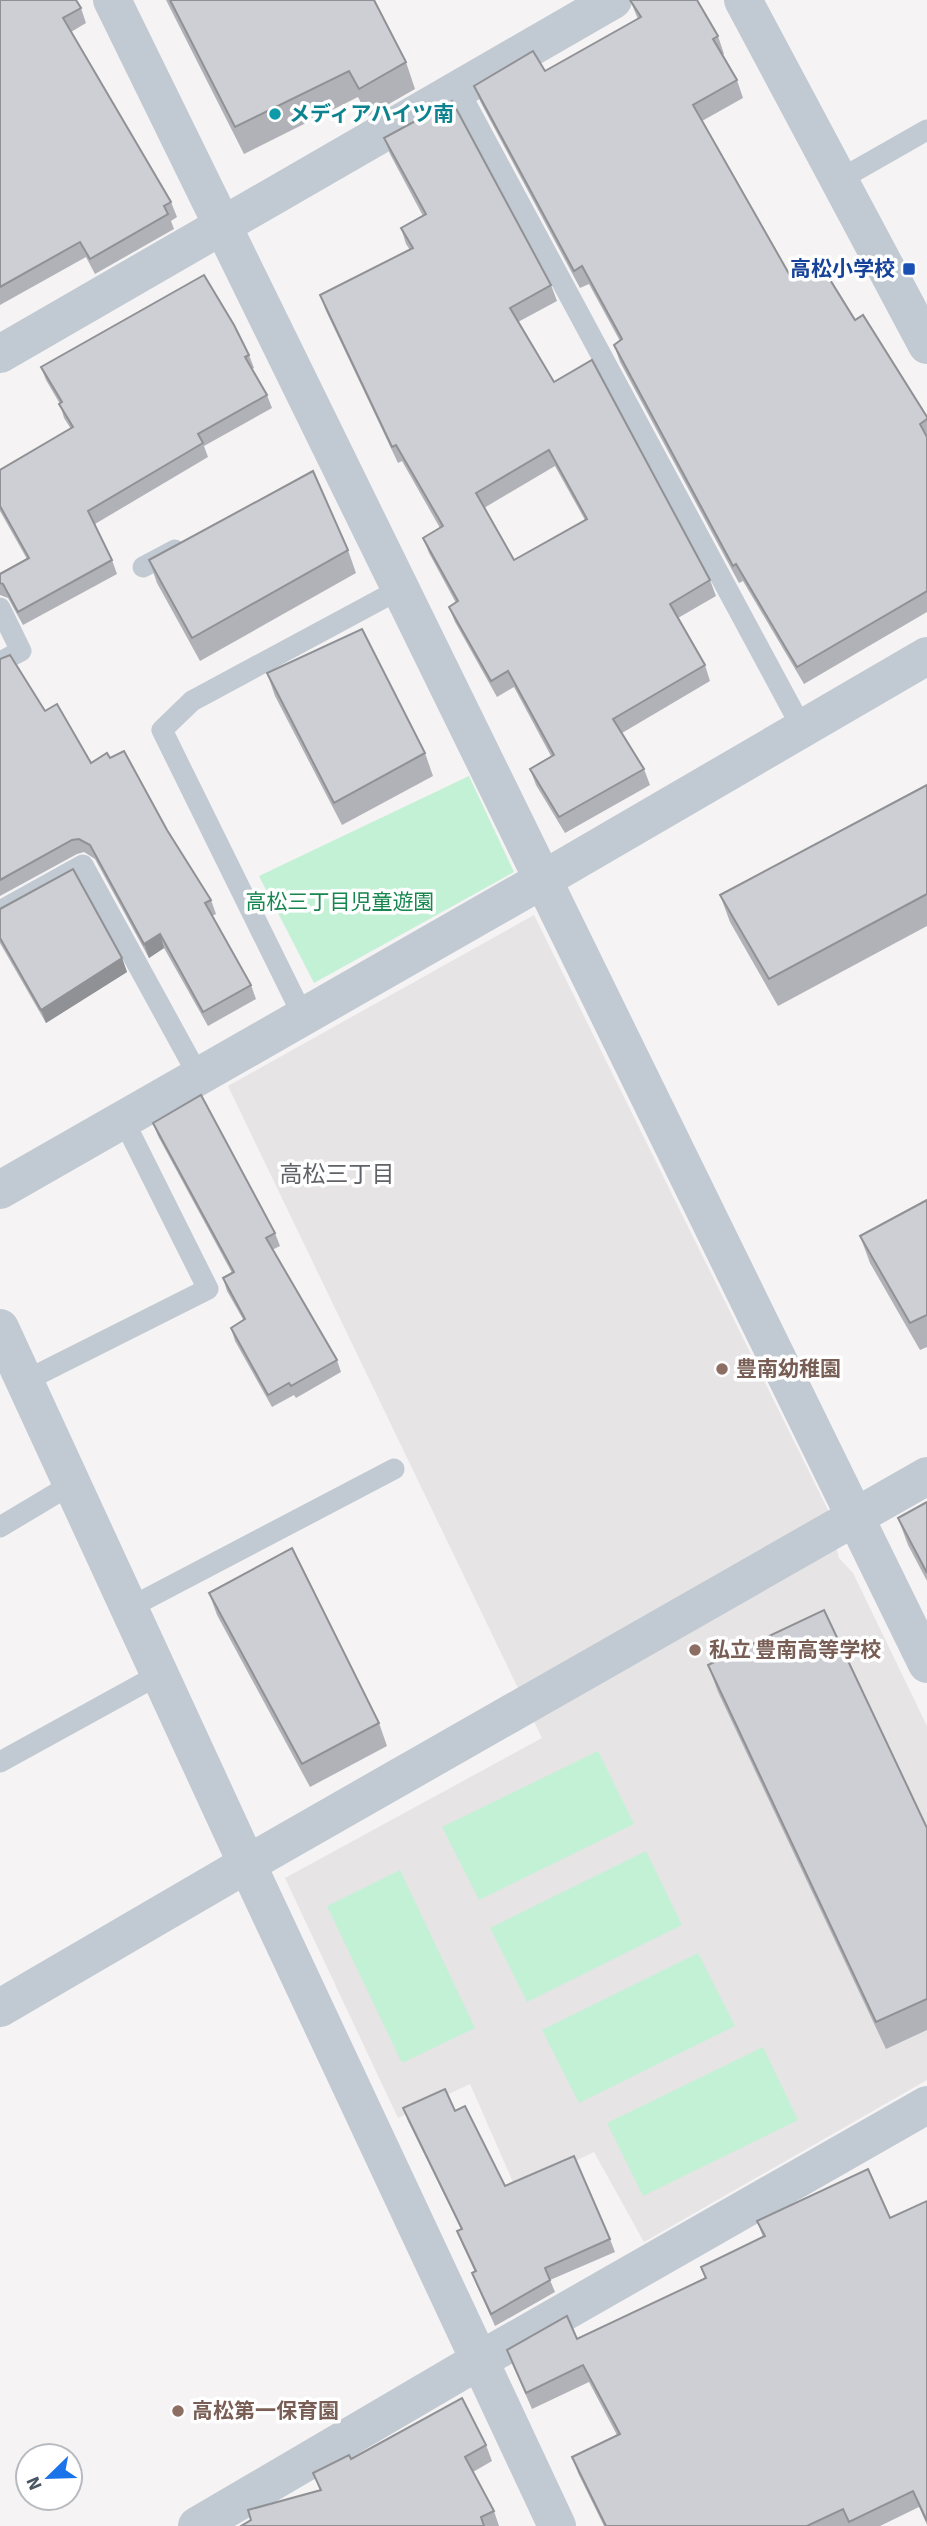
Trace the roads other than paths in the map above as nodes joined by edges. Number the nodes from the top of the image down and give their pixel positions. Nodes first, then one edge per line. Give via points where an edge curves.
1 (112, 0) edge
2 (613, 0) edge
3 (743, 0) edge
4 (458, 89) junction
5 (927, 130) edge
6 (839, 180) junction
7 (222, 227) junction
8 (927, 345) edge
9 (0, 354) edge
10 (191, 541) edge
11 (143, 567) dead end
12 (400, 589) junction
13 (0, 608) edge
14 (927, 656) edge
15 (0, 662) edge
16 (802, 728) junction
17 (544, 879) junction
18 (0, 911) edge
19 (303, 1016) junction
20 (198, 1075) junction
21 (123, 1119) junction
22 (0, 1190) edge
23 (0, 1328) edge
24 (24, 1381) junction
25 (394, 1469) dead end
26 (927, 1476) edge
27 (72, 1484) junction
28 (854, 1518) junction
29 (0, 1527) edge
30 (129, 1608) junction
31 (927, 1664) edge
32 (160, 1674) junction
33 (0, 1762) edge
34 (247, 1864) junction
35 (0, 2008) edge
36 (927, 2105) edge
37 (480, 2360) junction
38 (197, 2526) edge
39 (557, 2526) edge

1 - 7 street
2 - 4 street
3 - 6 street
4 - 7 street
4 - 16 lane
5 - 6 lane
6 - 8 street
7 - 9 street
7 - 12 street via 331,464
10 - 11 lane
12 - 17 street
12 - 19 lane via 192,701 162,730
13 - 15 lane via 21,651
14 - 16 street
16 - 17 street
17 - 19 street
17 - 28 street
18 - 20 lane via 83,865
19 - 20 street
20 - 21 street
21 - 22 street
21 - 24 lane via 208,1289
23 - 24 street
24 - 27 street
25 - 30 lane
26 - 28 street
27 - 29 lane
27 - 30 street
28 - 31 street
28 - 34 street
30 - 32 street
32 - 33 lane
32 - 34 street
34 - 35 street
34 - 37 street
36 - 37 street
37 - 38 street
37 - 39 street

